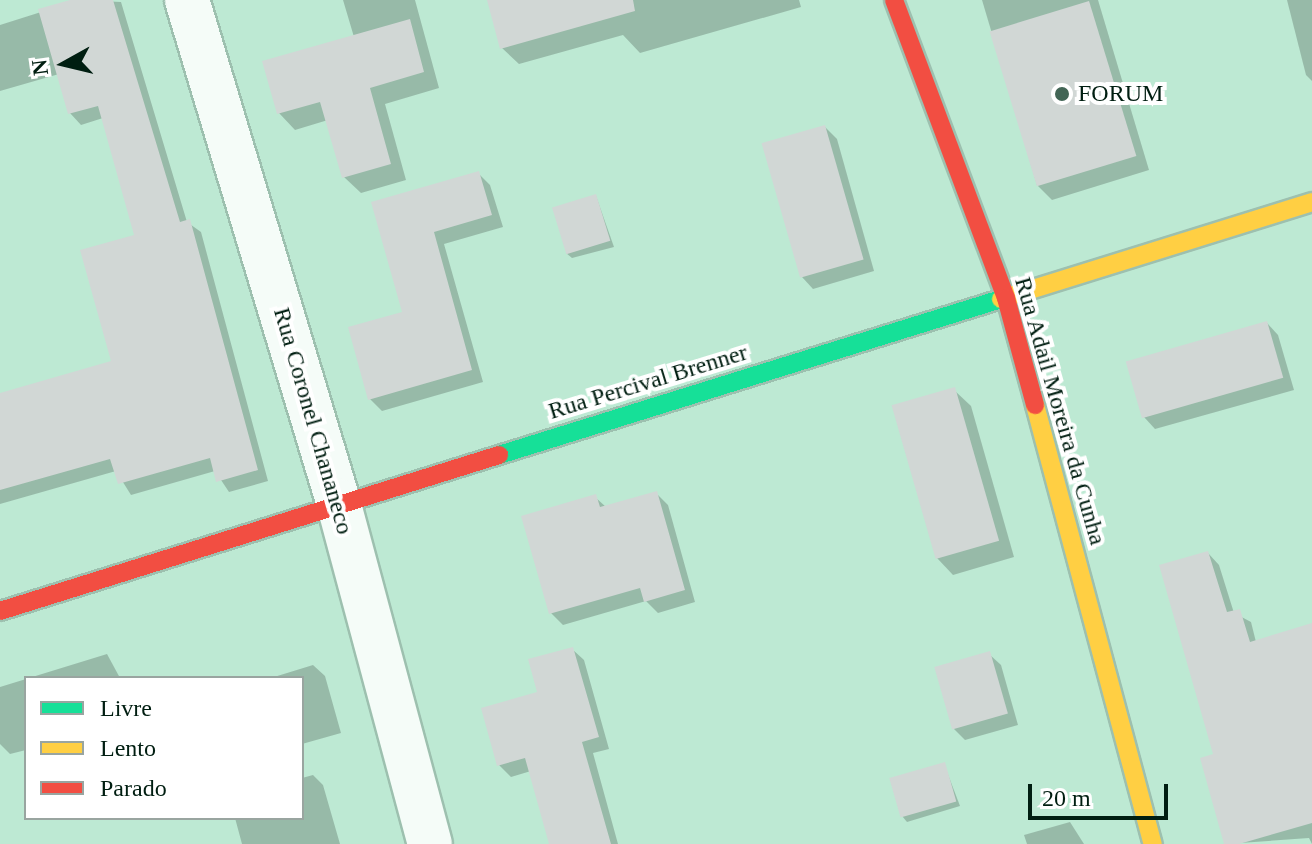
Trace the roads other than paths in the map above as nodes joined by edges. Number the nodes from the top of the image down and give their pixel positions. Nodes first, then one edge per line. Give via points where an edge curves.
1 (187, 0) edge
2 (894, 0) edge
3 (1312, 202) edge
4 (1006, 298) junction
5 (338, 501) junction
6 (0, 611) edge
7 (430, 844) edge
8 (1153, 844) edge

1 - 5 street, Rua Coronel Chananeco
2 - 4 street, Rua Adail Moreira da Cunha
3 - 4 street, Rua Percival Brenner
4 - 5 street, Rua Percival Brenner
4 - 8 street, Rua Adail Moreira da Cunha
5 - 6 street, Rua Percival Brenner
5 - 7 street, Rua Coronel Chananeco

